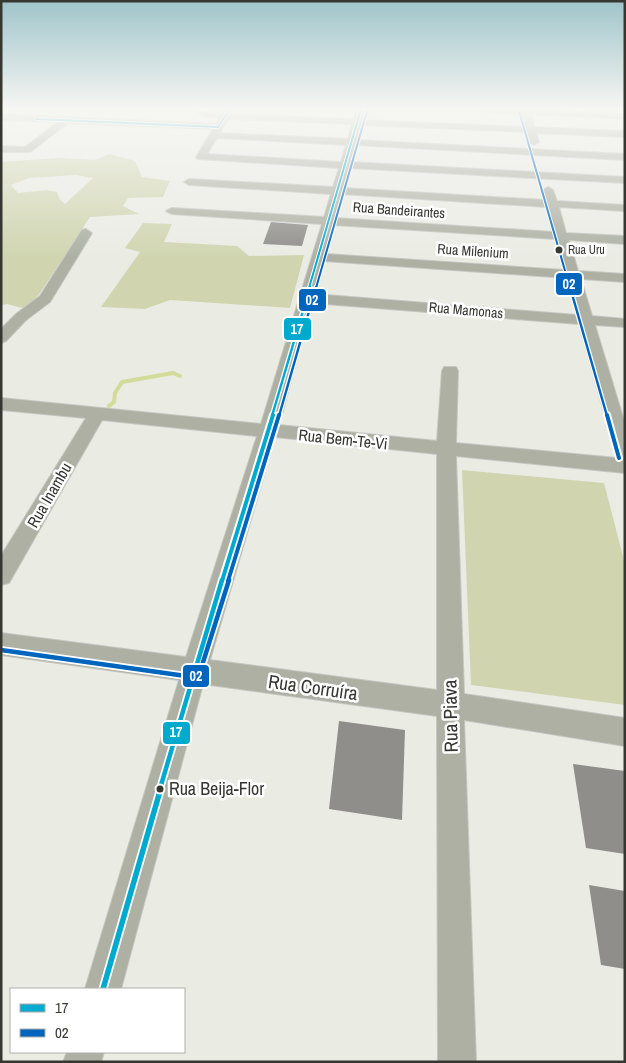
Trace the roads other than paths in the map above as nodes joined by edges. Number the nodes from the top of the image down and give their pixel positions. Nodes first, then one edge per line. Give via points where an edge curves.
1 (213, 159) edge
2 (346, 159) edge
3 (539, 159) edge
4 (344, 165) junction
5 (544, 176) junction
6 (625, 180) edge
7 (190, 182) dead end
8 (337, 191) junction
9 (553, 203) junction
10 (625, 208) edge
11 (172, 211) dead end
12 (329, 221) junction
13 (86, 233) dead end
14 (561, 236) junction
15 (625, 240) edge
16 (318, 257) junction
17 (573, 274) junction
18 (625, 278) edge
19 (307, 298) junction
20 (587, 320) junction
21 (625, 323) edge
22 (1, 338) edge
23 (450, 371) dead end
24 (1, 404) edge
25 (97, 414) junction
26 (268, 431) junction
27 (446, 450) junction
28 (625, 456) edge
29 (625, 466) edge
30 (1, 576) edge
31 (1, 644) edge
32 (194, 671) junction
33 (450, 705) junction
34 (625, 732) edge
35 (103, 988) edge
36 (457, 1062) edge

1 - 4 street
2 - 4 street
3 - 5 street
4 - 5 street
4 - 8 street
5 - 6 street
5 - 9 street
7 - 8 street
8 - 9 street
8 - 12 street
9 - 10 street
9 - 14 street
11 - 12 street, Rua Bandeirantes
12 - 14 street, Rua Bandeirantes
12 - 16 street
13 - 22 street via 45,300 21,317
14 - 15 street, Rua Bandeirantes
14 - 17 street
16 - 17 street, Rua Milenium
16 - 19 street
17 - 18 street, Rua Milenium
17 - 20 street
19 - 20 street, Rua Mamonas
19 - 26 street
20 - 21 street, Rua Mamonas
20 - 28 street
23 - 27 street, Rua Piava
24 - 25 street, Rua Bem-Te-Vi
25 - 26 street, Rua Bem-Te-Vi
25 - 30 street, Rua Inambu
26 - 27 street, Rua Bem-Te-Vi
26 - 32 street
27 - 29 street, Rua Bem-Te-Vi
27 - 33 street, Rua Piava
31 - 32 street, Rua Corruíra
32 - 33 street, Rua Corruíra
32 - 35 street
33 - 34 street, Rua Corruíra
33 - 36 street, Rua Piava

